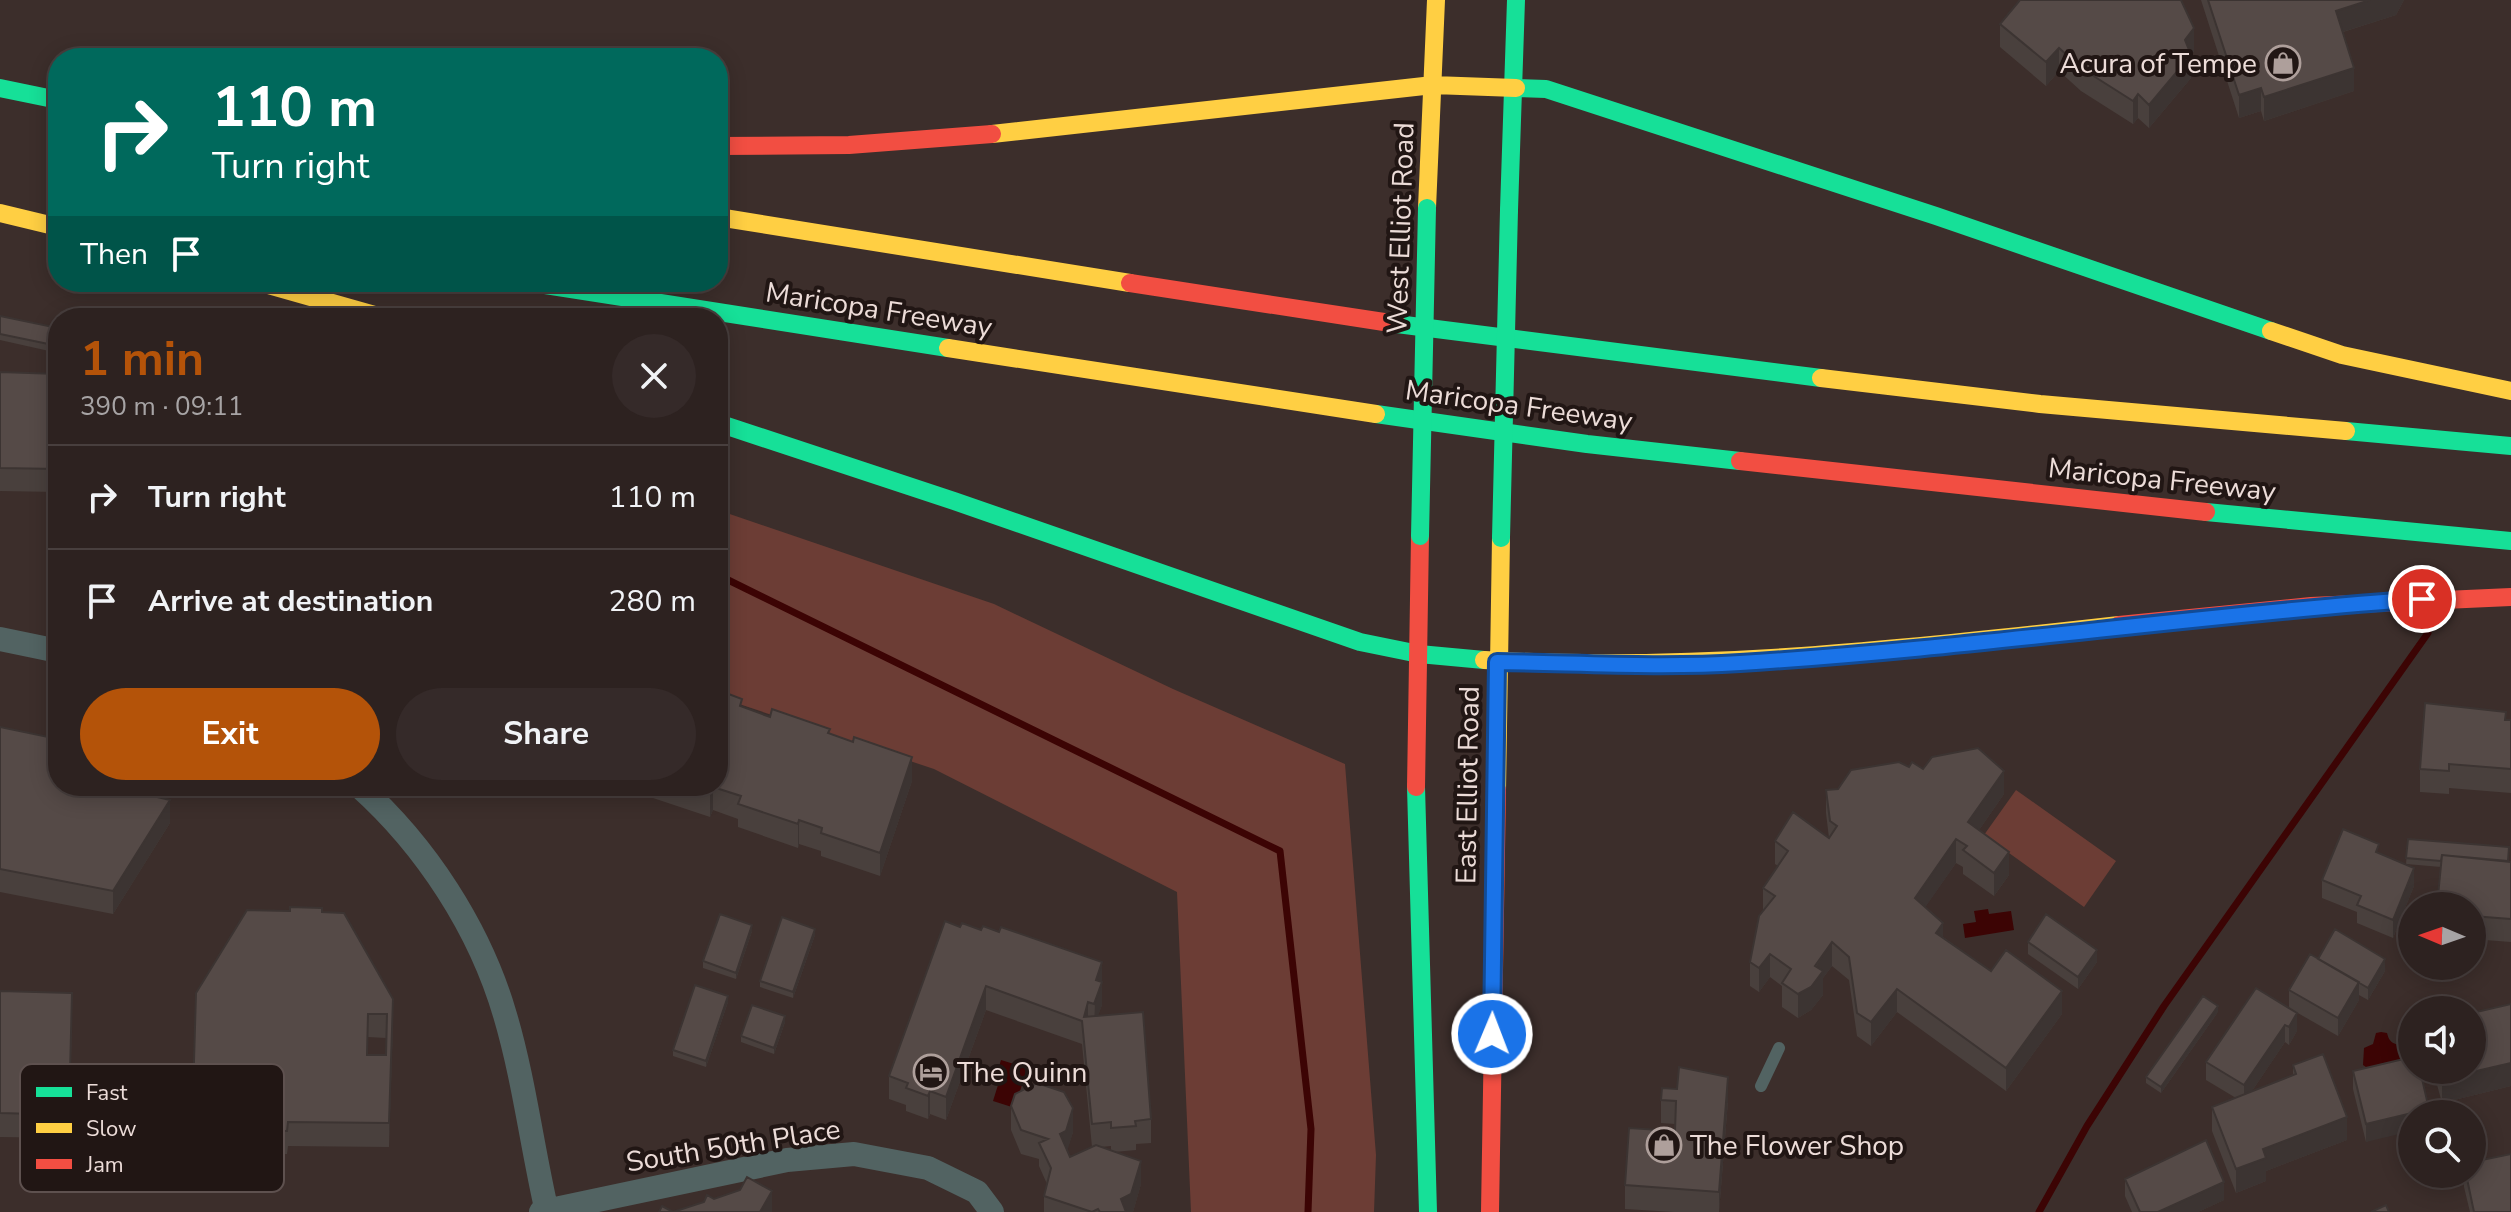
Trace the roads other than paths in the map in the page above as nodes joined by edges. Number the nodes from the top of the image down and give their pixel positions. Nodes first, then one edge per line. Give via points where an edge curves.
1 (1436, 0) edge
2 (1516, 0) edge
3 (1433, 85) junction
4 (1513, 87) junction
5 (0, 88) edge
6 (48, 98) edge
7 (728, 146) edge
8 (0, 213) edge
9 (728, 219) edge
10 (48, 225) edge
11 (293, 292) edge
12 (590, 292) edge
13 (350, 308) edge
14 (692, 308) edge
15 (728, 314) edge
16 (2511, 391) edge
17 (728, 426) edge
18 (2511, 446) edge
19 (2511, 541) edge
20 (2511, 597) edge
21 (1418, 602) joint
22 (0, 639) edge
23 (48, 649) edge
24 (1417, 654) junction
25 (1497, 662) junction
26 (370, 796) edge
27 (1779, 1048) dead end
28 (1761, 1086) dead end
29 (985, 1202) edge
30 (545, 1211) edge
31 (1428, 1212) edge
32 (1490, 1212) edge

1 - 3 main road, West Elliot Road
2 - 4 main road
3 - 4 main road
3 - 7 main road via 992,134 849,145
3 - 21 main road, West Elliot Road, bridge
4 - 16 main road via 1546,89 2342,355
4 - 25 main road, East Elliot Road, bridge
5 - 6 main road
8 - 10 main road
9 - 18 main road via 1315,313 1585,350 2040,404
11 - 13 main road
12 - 14 main road, Maricopa Freeway
15 - 19 main road, Maricopa Freeway via 1587,444
17 - 24 main road via 1360,642
20 - 25 main road via 2309,606 1962,645 1739,663
21 - 24 main road, East Elliot Road
22 - 23 street
24 - 25 main road
24 - 31 main road, East Elliot Road via 1415,823
25 - 32 main road, East Elliot Road
26 - 30 street via 430,868 483,955 512,1042
27 - 28 lane
29 - 30 street, South 50th Place via 928,1168 854,1154 773,1163

